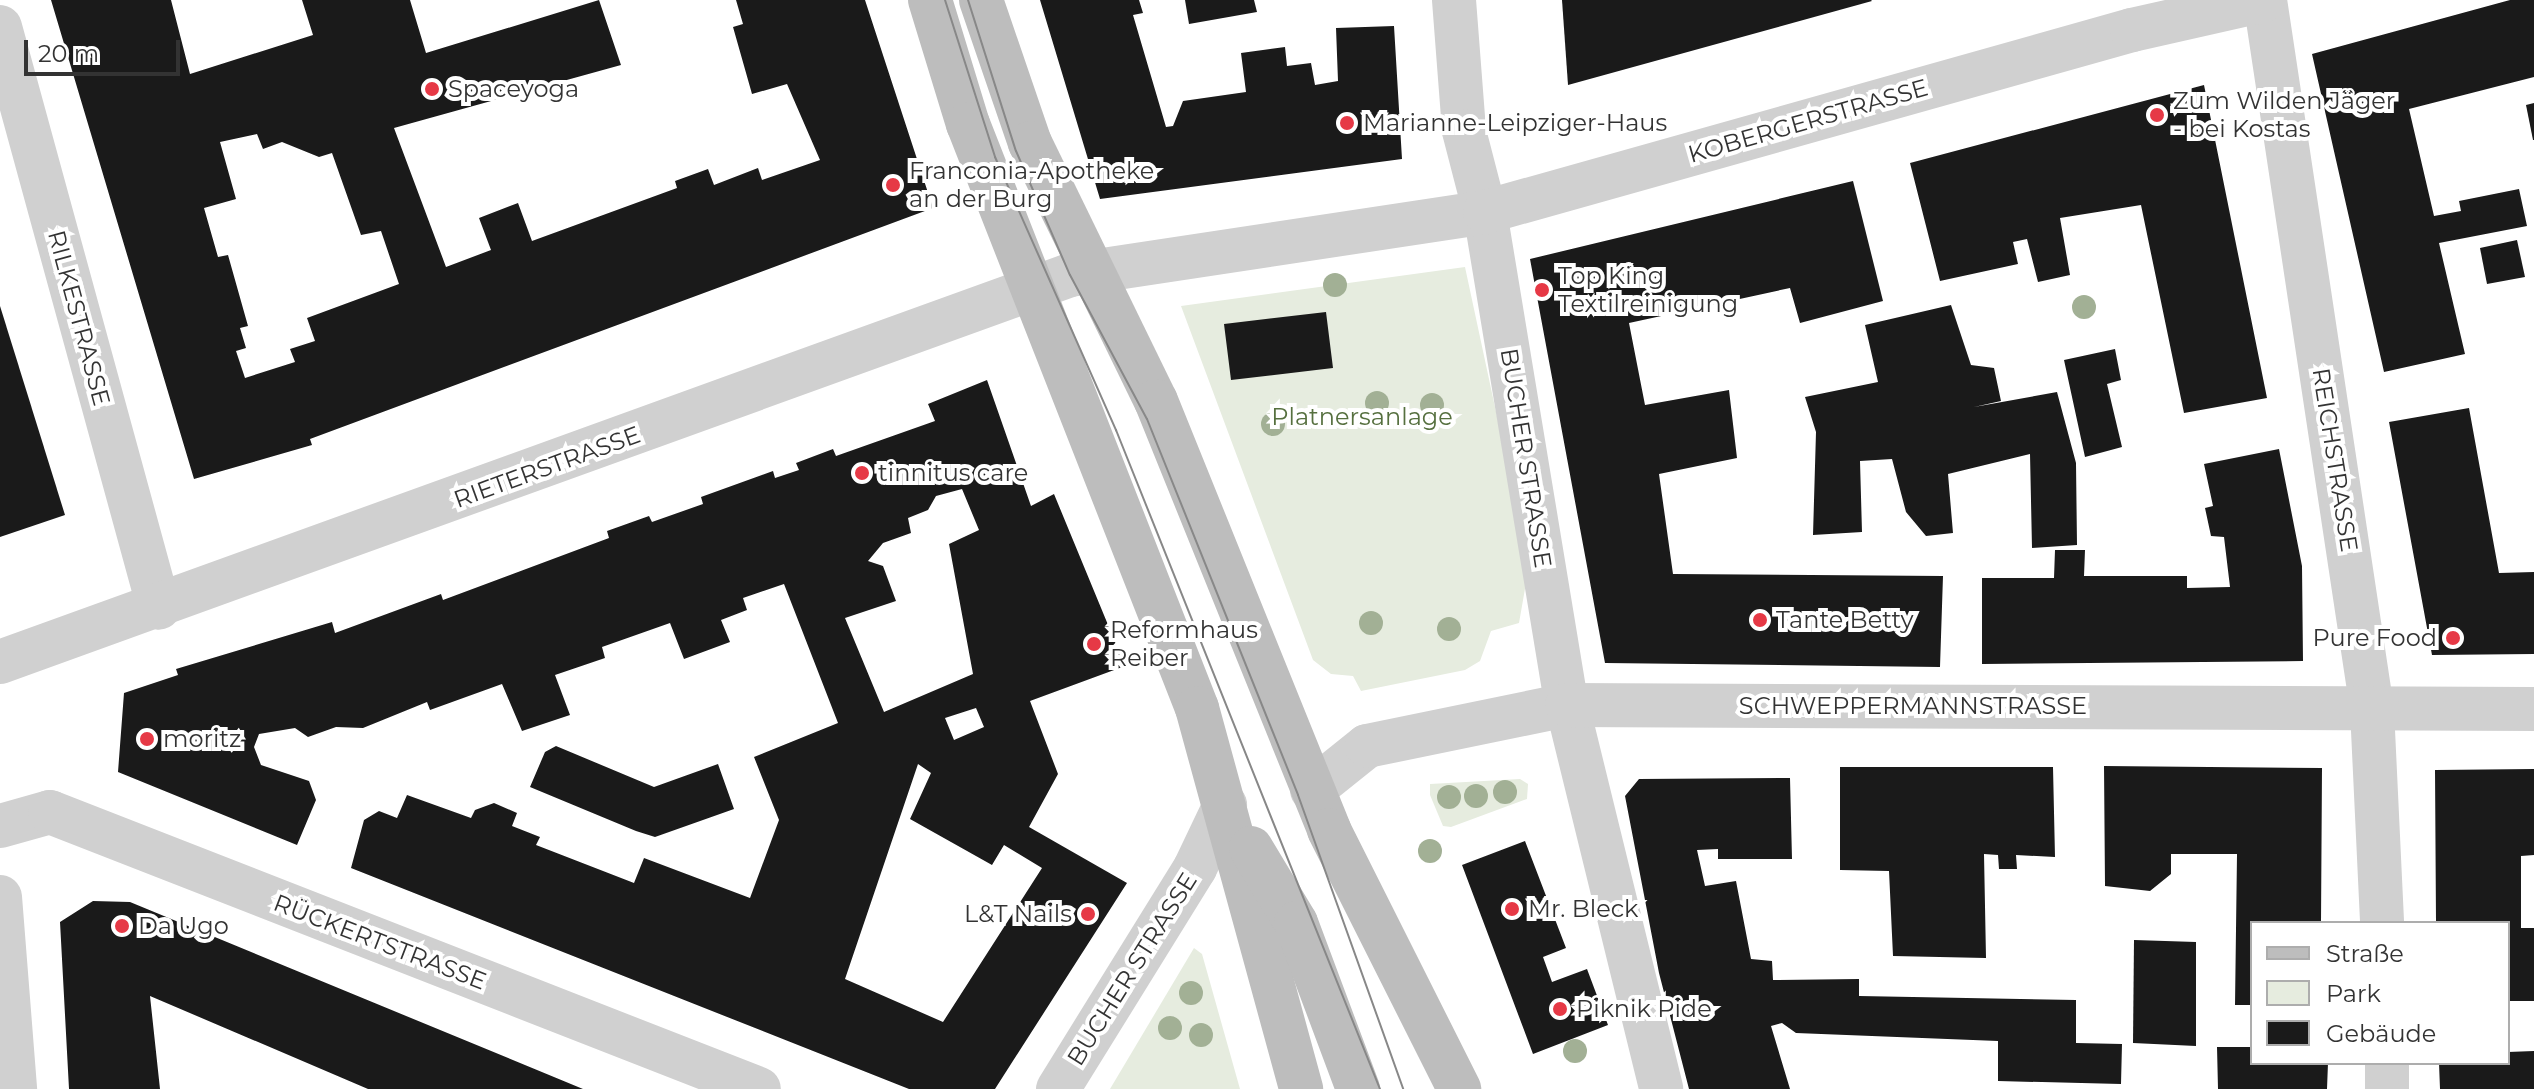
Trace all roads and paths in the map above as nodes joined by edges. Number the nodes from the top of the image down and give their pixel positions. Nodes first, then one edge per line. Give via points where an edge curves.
1 (930, 0) edge
2 (981, 0) edge
3 (1454, 0) edge
4 (2265, 0) edge
5 (2128, 15) edge
6 (0, 27) edge
7 (1485, 212) junction
8 (1094, 269) junction
9 (1031, 288) junction
10 (159, 608) junction
11 (0, 662) edge
12 (1567, 705) junction
13 (2372, 709) junction
14 (2534, 709) edge
15 (1312, 790) junction
16 (1225, 805) junction
17 (0, 826) edge
18 (0, 897) edge
19 (2382, 921) edge
20 (2387, 1065) edge
21 (15, 1089) edge
22 (759, 1089) edge
23 (1058, 1089) edge
24 (1301, 1089) edge
25 (1358, 1089) edge
26 (1459, 1089) edge
27 (1661, 1089) edge
28 (2387, 1089) edge

1 - 9 main road via 968,124
2 - 8 main road via 1030,143
3 - 7 street, BUCHER STRASSE via 1464,131
4 - 5 street, KOBERGERSTRASSE
4 - 13 street, REICHSTRASSE
5 - 7 street, KOBERGERSTRASSE
6 - 10 street, RILKESTRASSE
7 - 8 street
7 - 12 street, BUCHER STRASSE
8 - 9 street, RIETERSTRASSE
8 - 15 main road via 1161,414
9 - 10 street, RIETERSTRASSE
9 - 16 main road via 1179,657
10 - 11 street, RIETERSTRASSE
12 - 13 street, SCHWEPPERMANNSTRASSE
12 - 15 street, SCHWEPPERMANNSTRASSE via 1367,746
12 - 27 street, BUCHER STRASSE
13 - 14 street, SCHWEPPERMANNSTRASSE
13 - 19 street, REICHSTRASSE
15 - 26 main road
16 - 23 street, BUCHER STRASSE via 1189,878
16 - 24 main road
16 - 25 main road via 1296,923
17 - 22 street, RÜCKERTSTRASSE via 50,812
18 - 21 street
20 - 28 street

